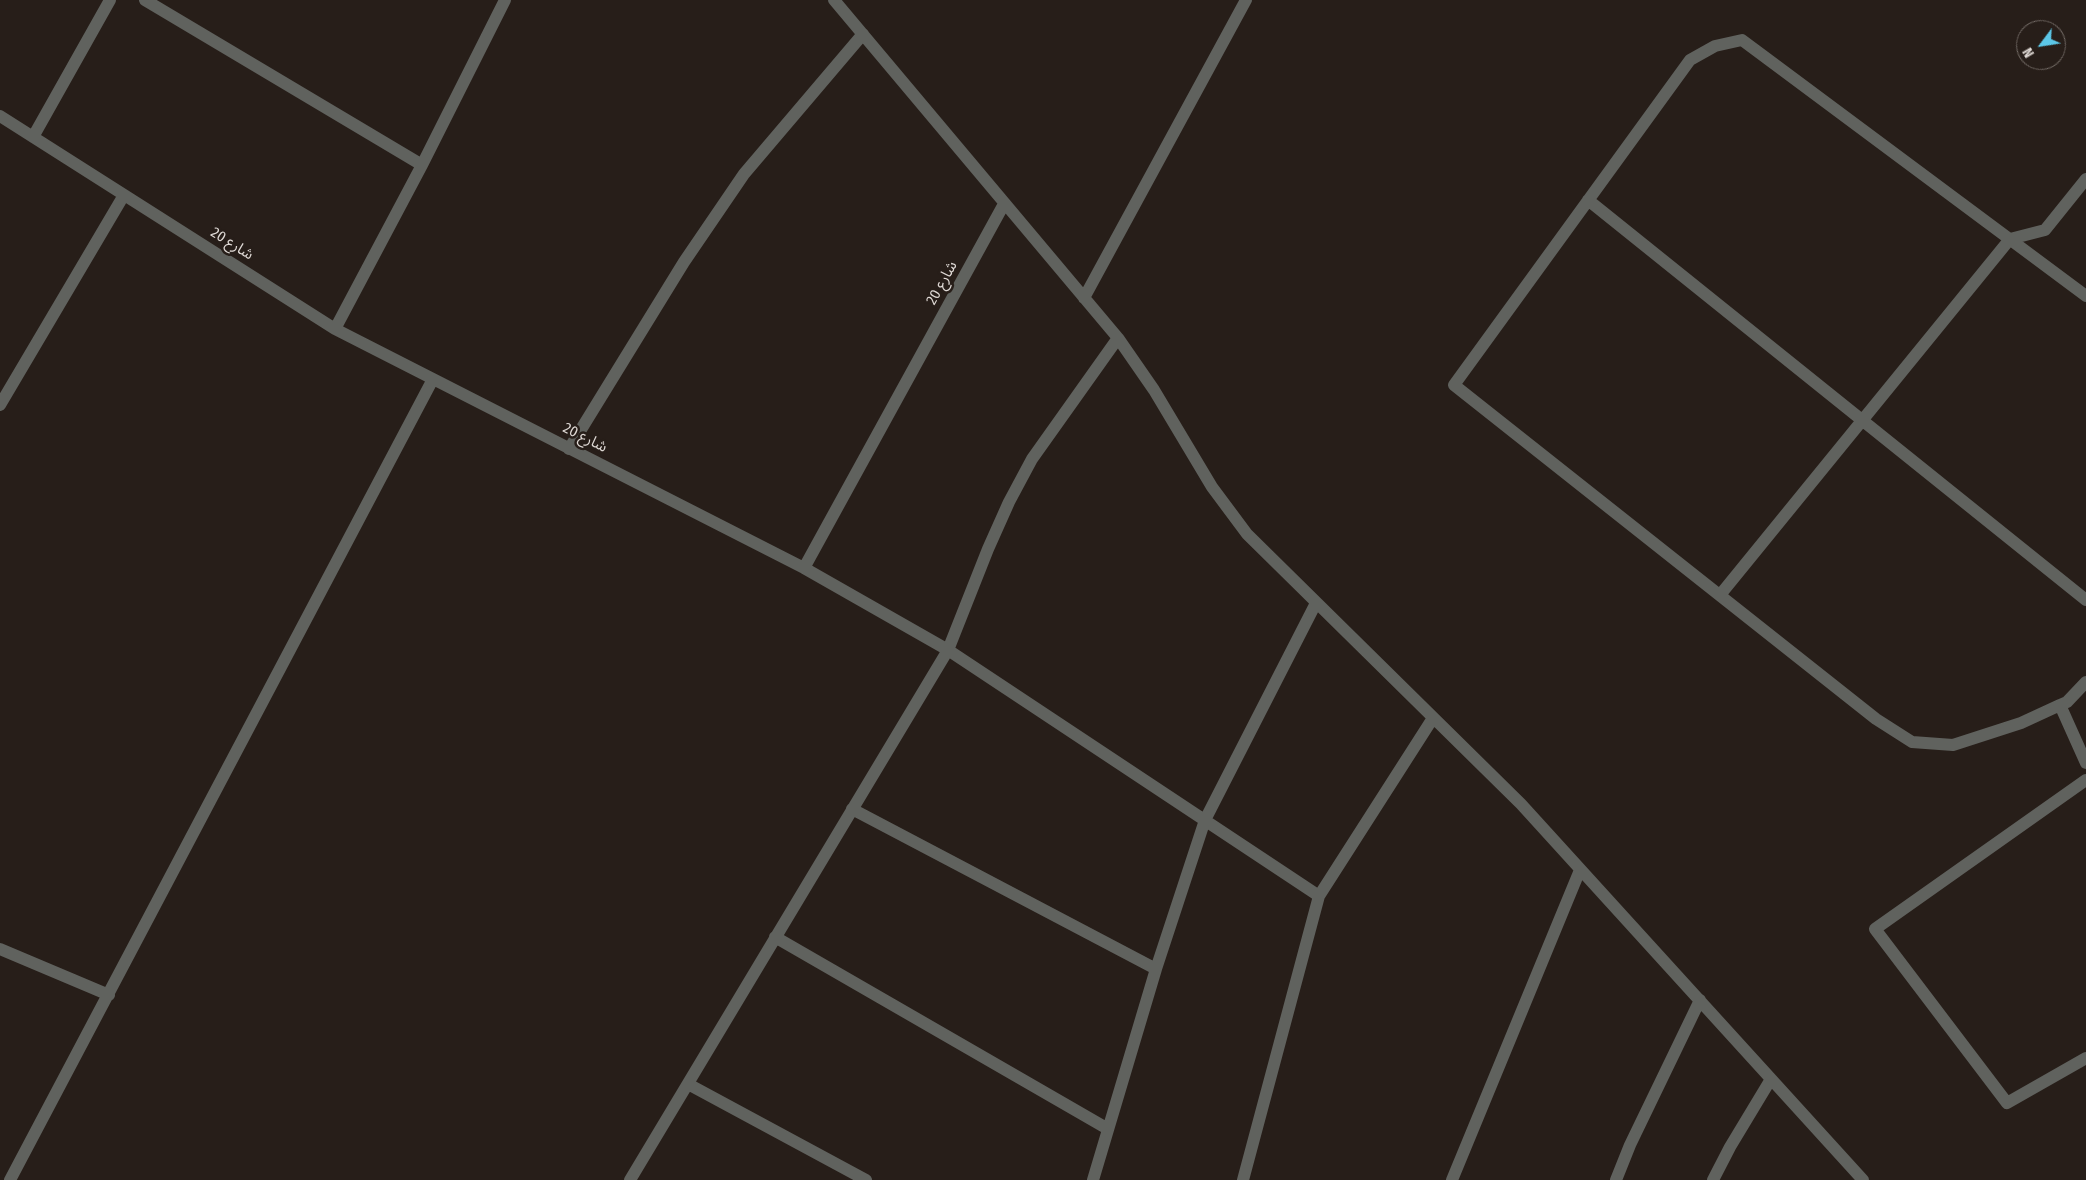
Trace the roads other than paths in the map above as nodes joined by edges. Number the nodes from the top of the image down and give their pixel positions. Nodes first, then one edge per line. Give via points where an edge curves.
1 (110, 0) edge
2 (145, 0) edge
3 (505, 0) edge
4 (834, 0) edge
5 (1246, 0) edge
6 (863, 34) junction
7 (0, 116) edge
8 (33, 137) junction
9 (422, 165) junction
10 (2086, 179) edge
11 (124, 195) junction
12 (1588, 200) junction
13 (1004, 204) junction
14 (2010, 239) junction
15 (2086, 296) edge
16 (1084, 298) junction
17 (335, 329) junction
18 (1118, 338) junction
19 (433, 379) junction
20 (0, 405) edge
21 (1862, 420) junction
22 (569, 448) junction
23 (804, 568) junction
24 (1720, 595) junction
25 (2086, 600) edge
26 (1316, 604) junction
27 (948, 650) junction
28 (2086, 682) edge
29 (2060, 705) junction
30 (1433, 718) junction
31 (2086, 763) edge
32 (2086, 780) edge
33 (852, 809) junction
34 (1205, 820) junction
35 (1580, 870) junction
36 (1319, 896) junction
37 (775, 937) junction
38 (0, 949) edge
39 (1156, 969) junction
40 (109, 995) junction
41 (1700, 1000) junction
42 (2086, 1058) edge
43 (1771, 1078) junction
44 (688, 1084) junction
45 (1108, 1129) junction
46 (10, 1180) edge
47 (630, 1180) edge
48 (866, 1180) edge
49 (1093, 1180) edge
50 (1243, 1180) edge
51 (1452, 1180) edge
52 (1616, 1180) edge
53 (1713, 1180) edge
54 (1864, 1180) edge

1 - 8 street
2 - 9 street
3 - 9 street
4 - 6 street
5 - 16 street
6 - 13 street
6 - 22 street via 739,181 684,262
7 - 8 street, شارع 20
8 - 11 street, شارع 20
9 - 17 street
10 - 14 street via 2045,230
11 - 17 street, شارع 20
11 - 20 street
12 - 14 street via 1690,60 1715,46 1742,40
12 - 21 street
12 - 24 street via 1454,385
13 - 16 street
13 - 23 street, شارع 20
14 - 15 street
14 - 21 street
16 - 18 street
17 - 19 street, شارع 20
18 - 26 street via 1154,390 1212,488 1247,534
18 - 27 street via 1027,467 988,549
19 - 22 street, شارع 20
19 - 40 street
21 - 24 street
21 - 25 street
22 - 23 street, شارع 20
23 - 27 street
24 - 29 street via 1876,719 1912,742 1952,745 2021,723
26 - 30 street
26 - 34 street
27 - 33 street
27 - 34 street
28 - 29 street
29 - 31 street
30 - 35 street via 1521,804
30 - 36 street
32 - 42 street via 1876,929 2007,1103
33 - 37 street
33 - 39 street
34 - 36 street
34 - 39 street
35 - 41 street
35 - 51 street
36 - 50 street
37 - 44 street
37 - 45 street
38 - 40 street
39 - 45 street
40 - 46 street
41 - 43 street
41 - 52 street
43 - 53 street
43 - 54 street
44 - 47 street
44 - 48 street
45 - 49 street

